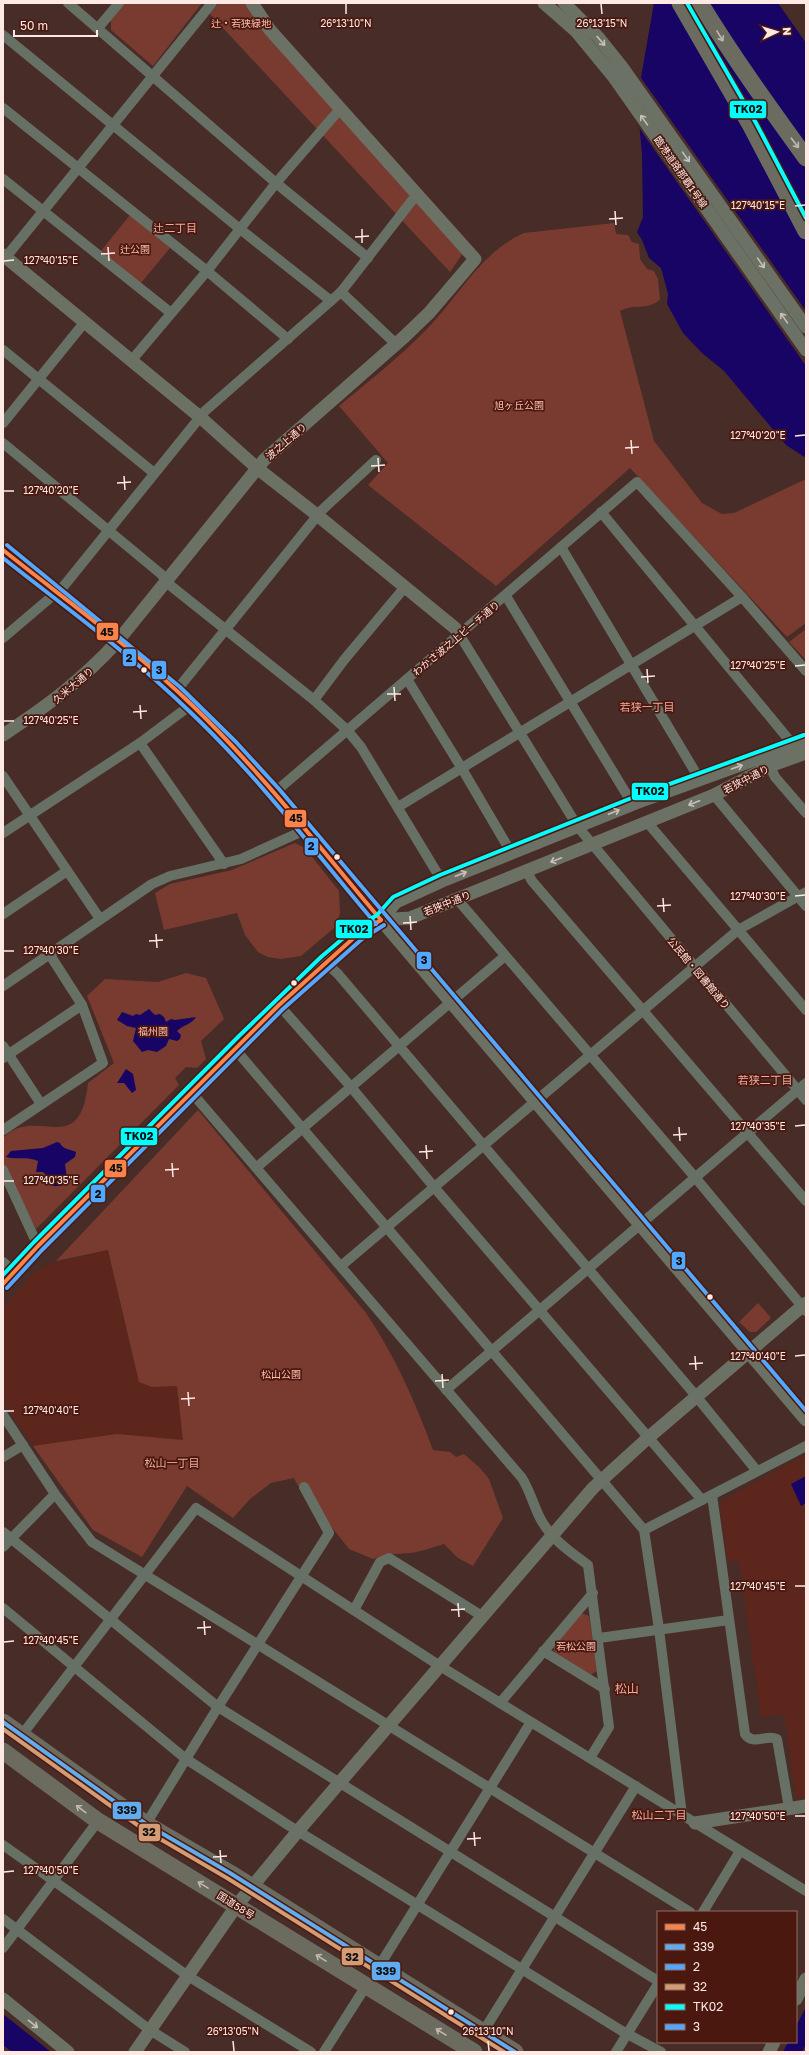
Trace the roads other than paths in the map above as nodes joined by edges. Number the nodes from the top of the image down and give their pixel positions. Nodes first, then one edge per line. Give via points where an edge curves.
1 (68, 3) edge
2 (119, 3) edge
3 (212, 3) edge
4 (252, 3) edge
5 (544, 3) edge
6 (564, 3) edge
7 (680, 3) edge
8 (700, 3) edge
9 (98, 28) junction
10 (3, 35) edge
11 (152, 77) junction
12 (3, 108) edge
13 (340, 109) junction
14 (114, 126) junction
15 (806, 158) edge
16 (79, 168) junction
17 (3, 179) edge
18 (276, 183) junction
19 (417, 194) junction
20 (44, 211) junction
21 (240, 229) junction
22 (806, 231) edge
23 (5, 256) edge
24 (368, 258) junction
25 (207, 271) junction
26 (341, 292) junction
27 (331, 301) junction
28 (171, 313) junction
29 (84, 323) junction
30 (806, 327) edge
31 (288, 339) junction
32 (396, 344) junction
33 (3, 350) edge
34 (806, 350) edge
35 (131, 361) junction
36 (38, 379) junction
37 (200, 417) junction
38 (3, 423) edge
39 (3, 443) edge
40 (376, 460) dead end
41 (256, 468) junction
42 (154, 473) junction
43 (601, 512) junction
44 (317, 515) junction
45 (109, 529) junction
46 (562, 547) junction
47 (3, 550) edge
48 (167, 580) junction
49 (405, 587) junction
50 (57, 593) junction
51 (506, 596) junction
52 (742, 597) junction
53 (696, 625) junction
54 (225, 629) junction
55 (459, 634) junction
56 (3, 638) edge
57 (117, 642) junction
58 (632, 664) junction
59 (806, 671) edge
60 (407, 679) junction
61 (176, 691) junction
62 (314, 700) junction
63 (570, 701) junction
64 (192, 704) junction
65 (347, 730) junction
66 (519, 732) junction
67 (3, 734) edge
68 (806, 741) edge
69 (140, 743) junction
70 (794, 746) junction
71 (806, 753) edge
72 (768, 762) junction
73 (461, 767) junction
74 (3, 776) edge
75 (700, 780) junction
76 (274, 793) junction
77 (714, 795) junction
78 (636, 803) junction
79 (398, 807) junction
80 (806, 813) edge
81 (29, 816) junction
82 (647, 822) junction
83 (578, 827) junction
84 (305, 830) junction
85 (3, 833) edge
86 (592, 845) junction
87 (512, 854) junction
88 (224, 864) junction
89 (67, 871) junction
90 (527, 872) junction
91 (442, 881) junction
92 (802, 894) edge
93 (457, 899) junction
94 (806, 906) edge
95 (3, 914) edge
96 (100, 919) junction
97 (381, 920) junction
98 (738, 930) junction
99 (50, 955) junction
100 (505, 956) junction
101 (326, 962) junction
102 (694, 967) junction
103 (3, 986) edge
104 (451, 1002) junction
105 (82, 1005) junction
106 (279, 1005) junction
107 (643, 1010) junction
108 (806, 1010) edge
109 (400, 1046) junction
110 (235, 1049) junction
111 (5, 1052) edge
112 (589, 1055) junction
113 (806, 1083) edge
114 (351, 1087) junction
115 (798, 1090) junction
116 (192, 1093) junction
117 (806, 1100) edge
118 (535, 1102) junction
119 (41, 1104) junction
120 (303, 1128) junction
121 (3, 1130) edge
122 (748, 1133) junction
123 (484, 1145) junction
124 (257, 1167) junction
125 (3, 1170) edge
126 (695, 1177) junction
127 (434, 1187) junction
128 (806, 1201) edge
129 (639, 1224) junction
130 (387, 1227) junction
131 (38, 1246) junction
132 (3, 1262) edge
133 (341, 1266) junction
134 (588, 1269) junction
135 (14, 1272) junction
136 (3, 1284) edge
137 (805, 1307) edge
138 (539, 1310) junction
139 (491, 1351) junction
140 (749, 1353) junction
141 (446, 1390) junction
142 (696, 1397) junction
143 (3, 1415) edge
144 (806, 1420) edge
145 (649, 1437) junction
146 (23, 1445) junction
147 (806, 1446) edge
148 (3, 1457) edge
149 (757, 1471) junction
150 (600, 1480) junction
151 (304, 1487) dead end
152 (55, 1494) junction
153 (712, 1494) junction
154 (702, 1500) junction
155 (644, 1530) junction
156 (552, 1535) junction
157 (7, 1536) edge
158 (3, 1547) edge
159 (145, 1573) junction
160 (302, 1576) junction
161 (593, 1593) junction
162 (3, 1608) edge
163 (354, 1610) junction
164 (482, 1616) junction
165 (109, 1620) junction
166 (729, 1620) junction
167 (659, 1629) junction
168 (599, 1638) junction
169 (258, 1644) junction
170 (544, 1651) junction
171 (440, 1666) junction
172 (73, 1667) junction
173 (605, 1689) junction
174 (500, 1703) junction
175 (218, 1707) junction
176 (3, 1722) edge
177 (531, 1722) junction
178 (389, 1725) junction
179 (21, 1736) junction
180 (3, 1750) edge
181 (590, 1758) junction
182 (186, 1759) junction
183 (339, 1783) junction
184 (636, 1786) junction
185 (490, 1787) junction
186 (806, 1806) edge
187 (789, 1808) junction
188 (682, 1815) junction
189 (98, 1821) junction
190 (695, 1823) junction
191 (146, 1824) junction
192 (298, 1831) junction
193 (3, 1845) edge
194 (740, 1851) junction
195 (449, 1852) junction
196 (594, 1852) junction
197 (52, 1881) junction
198 (251, 1888) junction
199 (806, 1891) edge
200 (417, 1904) junction
201 (237, 1905) junction
202 (688, 1911) edge
203 (704, 1911) edge
204 (555, 1917) junction
205 (3, 1919) edge
206 (17, 1930) junction
207 (3, 1948) edge
208 (378, 1968) junction
209 (523, 1969) junction
210 (188, 1976) junction
211 (657, 1980) edge
212 (803, 1981) edge
213 (366, 1986) junction
214 (657, 1986) edge
215 (797, 1996) edge
216 (3, 1999) edge
217 (150, 2030) junction
218 (483, 2032) junction
219 (627, 2034) junction
220 (774, 2043) edge
221 (68, 2052) edge
222 (135, 2052) edge
223 (185, 2052) edge
224 (311, 2052) edge
225 (324, 2052) edge
226 (474, 2052) edge
227 (515, 2052) edge
228 (616, 2052) edge
229 (661, 2052) edge
230 (769, 2052) edge

1 - 9 street
2 - 9 street
3 - 11 street
4 - 13 street via 270,30
34 -> 5 street, 臨港道路那覇1号線 via 613,76 576,31
6 -> 30 street, 臨港道路那覇1号線 via 622,67
7 - 22 highway via 751,126
8 -> 15 highway via 759,95
9 - 11 street
10 - 14 street
11 - 14 street
11 - 18 street
12 - 16 street
13 - 18 street
13 - 19 street
14 - 16 street
14 - 21 street
16 - 20 street
16 - 25 street
17 - 20 street
18 - 21 street
18 - 24 street
19 - 24 street
19 - 32 street, 波之上通り via 475,259 429,313
20 - 23 street
20 - 28 street
21 - 25 street
21 - 27 street
23 - 29 street
24 - 26 street
25 - 28 street
25 - 31 street
26 - 27 street
26 - 32 street
27 - 31 street
28 - 35 street
29 - 35 street
29 - 36 street
31 - 37 street
32 - 41 street, 波之上通り
33 - 36 street
35 - 37 street
36 - 38 street
36 - 42 street
37 - 41 street
37 - 42 street
39 - 45 street
40 - 44 street
41 - 44 street
41 - 48 street, 波之上通り
42 - 45 street
43 - 46 street, わかさ波之上ビーチ通り
43 - 52 street, わかさ波之上ビーチ通り via 637,482
43 - 53 street
44 - 49 street
44 - 54 street
45 - 48 street
45 - 50 street
46 - 51 street, わかさ波之上ビーチ通り
46 - 58 street
47 - 50 street
48 - 54 street via 171,586
48 - 57 street, 波之上通り
49 - 55 street
49 - 62 street
50 - 56 street
50 - 57 street
51 - 55 street, わかさ波之上ビーチ通り
51 - 63 street
52 - 53 street
52 - 59 street
53 - 58 street
53 - 70 street
54 - 61 street
54 - 62 street
55 - 60 street, わかさ波之上ビーチ通り
55 - 66 street, 公民館・図書館通り
57 - 61 street
57 - 67 street, 久米大通り via 94,668 63,694
58 - 63 street
58 - 75 street
60 - 65 street, わかさ波之上ビーチ通り
60 - 73 street
61 - 64 street
62 - 65 street
63 - 66 street
63 - 78 street via 627,795
64 - 69 street
64 - 76 street
65 - 76 street, わかさ波之上ビーチ通り
65 - 79 street via 361,747
66 - 73 street
66 - 83 street, 公民館・図書館通り
68 - 70 street, 若狭中通り
69 - 81 street
69 - 88 street
70 - 72 street, 若狭中通り
71 - 72 street, 若狭中通り
75 -> 72 street, 若狭中通り
72 - 77 street, 若狭中通り
72 - 80 street via 775,777
73 - 79 street
73 - 87 street
74 - 81 street
75 - 78 street, 若狭中通り
76 - 84 street
77 -> 82 street, 若狭中通り
77 - 92 street
83 -> 78 street, 若狭中通り
79 - 91 street
81 - 85 street
81 - 89 street
82 - 86 street, 若狭中通り
82 - 98 street
83 - 86 street, 公民館・図書館通り
83 - 87 street, 若狭中通り
84 - 88 street
84 - 97 street
86 -> 90 street, 若狭中通り
86 - 102 street, 公民館・図書館通り
91 -> 87 street, 若狭中通り
88 - 96 street via 170,876 152,884
89 - 95 street
89 - 96 street
90 - 93 street, 若狭中通り
90 - 107 street
91 - 97 street, 若狭中通り via 396,902
92 - 94 street
92 - 98 street
93 - 97 street, 若狭中通り via 410,918
93 - 100 street
96 - 99 street
97 - 101 street via 358,934
97 - 104 street
98 - 102 street
98 - 108 street
99 - 103 street
99 - 105 street
100 - 104 street
100 - 112 street
101 - 106 street
101 - 109 street
102 - 107 street
102 - 115 street, 公民館・図書館通り
104 - 109 street
104 - 118 street
105 - 111 street
105 - 119 street via 102,1063
106 - 110 street
106 - 114 street
107 - 112 street
107 - 122 street
109 - 114 street
109 - 123 street
110 - 116 street
110 - 120 street
111 - 119 street
112 - 118 street
112 - 126 street
113 - 115 street
114 - 120 street
114 - 127 street
115 - 117 street, 公民館・図書館通り
115 - 122 street
116 - 124 street
116 - 131 street
118 - 123 street
118 - 129 street
119 - 121 street
120 - 124 street
120 - 130 street
122 - 126 street
122 - 128 street
123 - 127 street
123 - 134 street
124 - 133 street
125 - 131 street
126 - 129 street
126 - 137 street
127 - 130 street
127 - 138 street
129 - 134 street
129 - 140 street
130 - 133 street
130 - 139 street
131 - 135 street
132 - 135 street
133 - 141 street
134 - 138 street
134 - 142 street
135 - 136 street
137 - 140 street
138 - 139 street
138 - 145 street
139 - 141 street
139 - 150 street
140 - 142 street
140 - 144 street
141 - 156 street via 522,1478 540,1518
142 - 145 street
142 - 149 street
143 - 146 street
145 - 150 street
145 - 154 street
146 - 148 street
146 - 152 street
147 - 149 street
149 - 153 street
150 - 155 street
150 - 156 street
151 - 160 street via 329,1533
152 - 157 street
152 - 159 street via 92,1542
153 - 154 street
153 - 166 street
154 - 155 street
155 - 167 street
156 - 161 street via 557,1542 588,1565
156 - 164 street
157 - 158 street
157 - 165 street
159 - 160 street via 196,1508
159 - 165 street
159 - 169 street
160 - 163 street
160 - 169 street
161 - 168 street
161 - 170 street
162 - 172 street
163 - 164 street via 380,1562 389,1558
163 - 171 street
164 - 171 street
165 - 172 street
165 - 175 street
166 - 167 street
166 - 187 street via 745,1734 753,1740 777,1739
167 - 168 street
167 - 188 street
168 - 173 street
169 - 175 street
169 - 178 street
170 - 173 street
170 - 174 street
171 - 174 street
171 - 178 street
172 - 179 street
172 - 182 street
173 - 181 street via 609,1727
174 - 177 street
175 - 182 street
175 - 183 street
176 - 179 highway
177 - 181 street
177 - 185 street
178 - 183 street
178 - 185 street
179 - 191 highway
189 -> 180 highway, 国道58号
181 - 184 street
182 - 191 street
182 - 192 street
183 - 192 street
183 - 195 street
184 - 188 street
184 - 196 street
185 - 195 street
185 - 196 street
186 - 187 street
187 - 190 street
188 - 190 street
189 - 197 street
201 -> 189 highway, 国道58号
190 - 194 street
191 - 198 highway
192 - 198 street
192 - 200 street
193 - 197 street
194 - 199 street
194 - 203 street
195 - 200 street
195 - 204 street
196 - 202 street
196 - 204 street
197 - 206 street
197 - 210 street
198 - 201 street
198 - 208 highway
200 - 208 street
200 - 209 street
201 - 210 street
213 -> 201 highway, 国道58号
204 - 209 street
204 - 211 street
205 - 206 street
206 - 207 street
206 - 217 street
208 - 218 highway
209 - 218 street
209 - 219 street
210 - 217 street
210 - 224 street
212 - 215 street
213 - 225 street
226 -> 213 highway, 国道58号
214 - 219 street
216 -> 221 street
217 - 222 street
217 - 223 street
218 - 227 highway
219 - 228 street
219 - 229 street
220 - 230 street

